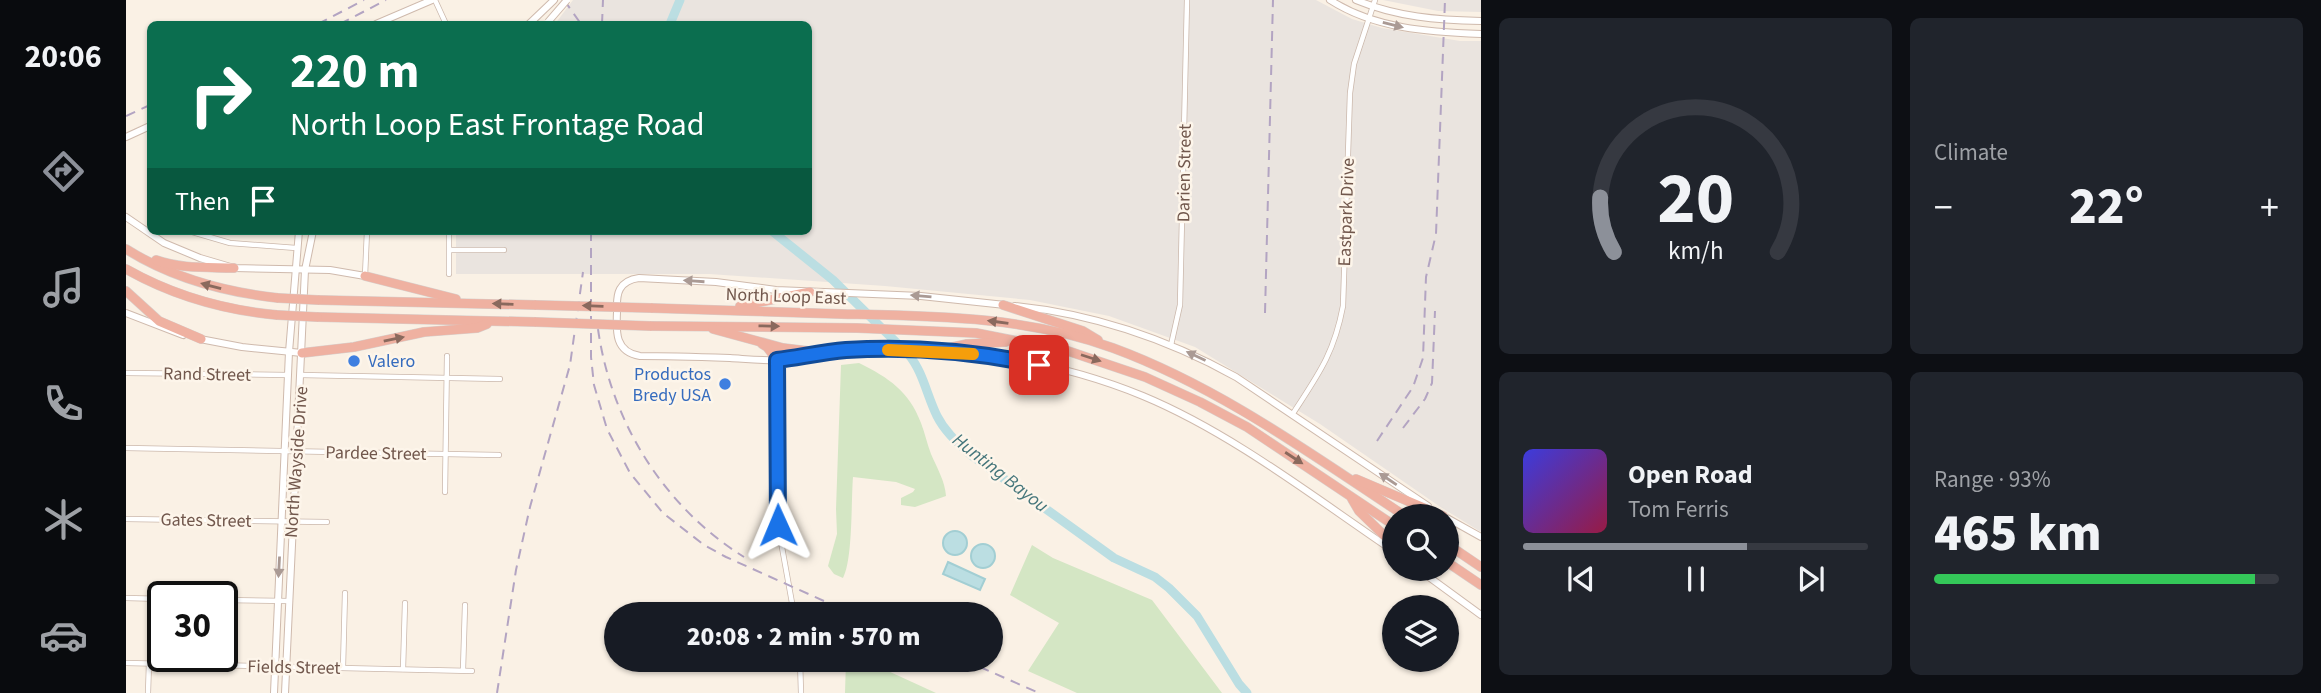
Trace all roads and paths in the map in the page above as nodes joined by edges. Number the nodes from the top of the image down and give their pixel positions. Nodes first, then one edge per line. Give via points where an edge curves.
1 (434, 0) edge
2 (554, 0) edge
3 (567, 0) edge
4 (1187, 0) edge
5 (1330, 0) edge
6 (1356, 0) edge
7 (1374, 3) edge
8 (1369, 18) junction
9 (383, 21) edge
10 (444, 21) edge
11 (533, 21) edge
12 (549, 21) edge
13 (1461, 21) junction
14 (1481, 21) edge
15 (1461, 33) junction
16 (1481, 34) edge
17 (147, 127) edge
18 (126, 137) edge
19 (126, 217) edge
20 (147, 231) edge
21 (152, 235) edge
22 (203, 235) edge
23 (298, 235) edge
24 (312, 235) edge
25 (367, 235) edge
26 (449, 235) edge
27 (126, 248) edge
28 (296, 248) junction
29 (450, 250) junction
30 (504, 250) dead end
31 (234, 268) junction
32 (126, 269) edge
33 (294, 269) junction
34 (305, 270) junction
35 (449, 274) dead end
36 (365, 276) junction
37 (126, 291) edge
38 (810, 292) junction
39 (471, 302) junction
40 (1003, 305) junction
41 (721, 310) junction
42 (126, 313) edge
43 (494, 322) junction
44 (701, 325) junction
45 (201, 339) junction
46 (757, 341) junction
47 (1025, 342) junction
48 (1171, 345) junction
49 (1112, 348) junction
50 (935, 351) junction
51 (289, 352) junction
52 (302, 353) junction
53 (824, 353) junction
54 (447, 356) dead end
55 (777, 360) junction
56 (126, 373) edge
57 (288, 375) junction
58 (301, 375) junction
59 (447, 378) junction
60 (500, 379) dead end
61 (1292, 415) junction
62 (126, 448) edge
63 (284, 451) junction
64 (297, 451) junction
65 (445, 454) junction
66 (499, 456) dead end
67 (1335, 470) junction
68 (445, 492) dead end
69 (1349, 494) junction
70 (1387, 504) edge
71 (1415, 504) edge
72 (1426, 504) edge
73 (1382, 517) edge
74 (126, 519) edge
75 (282, 522) junction
76 (292, 522) junction
77 (327, 522) dead end
78 (1459, 524) edge
79 (1382, 533) edge
80 (1481, 537) edge
81 (1382, 543) edge
82 (1459, 552) edge
83 (1481, 567) edge
84 (1459, 570) edge
85 (1434, 581) edge
86 (1481, 585) edge
87 (345, 593) dead end
88 (126, 598) edge
89 (147, 599) edge
90 (238, 600) edge
91 (278, 601) junction
92 (288, 601) junction
93 (792, 602) edge
94 (405, 603) dead end
95 (465, 605) dead end
96 (1481, 615) edge
97 (126, 663) edge
98 (147, 663) edge
99 (238, 666) edge
100 (275, 667) junction
101 (286, 667) junction
102 (343, 667) junction
103 (403, 669) junction
104 (463, 670) junction
105 (472, 671) dead end
106 (149, 672) edge
107 (800, 672) edge
108 (148, 693) edge
109 (274, 693) edge
110 (285, 693) edge
111 (801, 693) edge

1 - 9 main road
1 - 10 street
2 - 11 main road
3 - 12 main road, bridge
4 - 48 street, Darien Street via 1181,305
5 - 8 main road
6 - 7 main road
7 - 8 street, Eastpark Drive
7 - 13 main road via 1421,18
8 -> 15 main road via 1416,30
8 - 61 street, Eastpark Drive via 1350,93 1343,306 1338,334 1327,361
13 - 14 main road
13 - 15 main road
15 - 16 main road
17 - 18 main road
19 - 20 main road
21 - 31 main road
22 - 28 street via 230,243
23 - 28 main road, North Wayside Drive
24 - 34 main road, North Wayside Drive
25 - 36 street
26 - 29 street
27 - 31 highway via 168,264
39 -> 27 highway, North Loop East, bridge via 318,300 231,291 187,279
28 - 33 main road, North Wayside Drive
29 - 30 street
29 - 35 street
31 - 33 main road
32 - 43 highway, North Loop East, bridge via 160,286 254,313
33 - 34 main road
33 - 51 main road, North Wayside Drive
34 - 36 main road
34 - 52 main road, North Wayside Drive
36 - 39 highway
37 - 45 highway via 159,321
40 -> 38 main road
38 - 41 highway
38 -> 55 main road via 651,278 631,279 619,290 617,335 629,353
41 -> 39 highway, North Loop East, bridge
40 - 48 main road via 1079,316
40 - 49 highway via 1083,331
49 -> 41 highway, North Loop East via 1048,330 967,317
42 - 45 main road
43 - 44 highway, North Loop East, bridge
52 -> 43 highway
44 - 46 highway
44 -> 47 highway, North Loop East via 903,329 976,333
45 - 51 main road
46 - 53 highway
46 - 55 highway
47 - 50 highway
47 -> 69 highway, North Loop East via 1145,376 1200,401
61 -> 48 main road via 1236,377
49 - 67 highway, North Loop East via 1236,406
50 - 53 main road
50 - 81 main road via 1055,368 1143,396 1245,452
51 - 52 main road
51 - 57 main road, North Wayside Drive
52 - 58 main road, North Wayside Drive
53 - 55 main road
54 - 59 street
55 - 93 street via 778,525
56 - 57 street, Rand Street
57 - 63 main road, North Wayside Drive
58 - 59 street
58 - 64 main road, North Wayside Drive
59 - 60 street
59 - 65 street
72 -> 61 main road
62 - 63 street, Pardee Street
63 - 64 street, Pardee Street
63 - 75 main road, North Wayside Drive
64 - 65 street, Pardee Street
64 - 76 main road, North Wayside Drive
65 - 66 street, Pardee Street
65 - 68 street
67 - 70 highway, North Loop East
67 - 71 highway
69 - 73 highway, North Loop East
69 - 79 highway
74 - 75 street, Gates Street
75 - 76 street, Gates Street
75 -> 91 main road, North Wayside Drive
76 - 77 street, Gates Street
76 - 92 main road, North Wayside Drive
78 - 80 main road
82 - 83 highway
84 - 86 highway
85 - 96 main road
87 - 102 street
88 - 89 street
90 - 91 street
91 - 92 street
91 - 100 main road, North Wayside Drive
92 - 101 main road, North Wayside Drive
94 - 103 street
95 - 104 street
97 - 98 street, Fields Street
99 - 100 street, Fields Street
100 - 101 street, Fields Street
100 - 109 main road, North Wayside Drive
101 - 102 street, Fields Street
101 - 110 main road, North Wayside Drive
102 - 103 street, Fields Street
103 - 104 street, Fields Street
104 - 105 street, Fields Street
106 - 108 street
107 - 111 street

